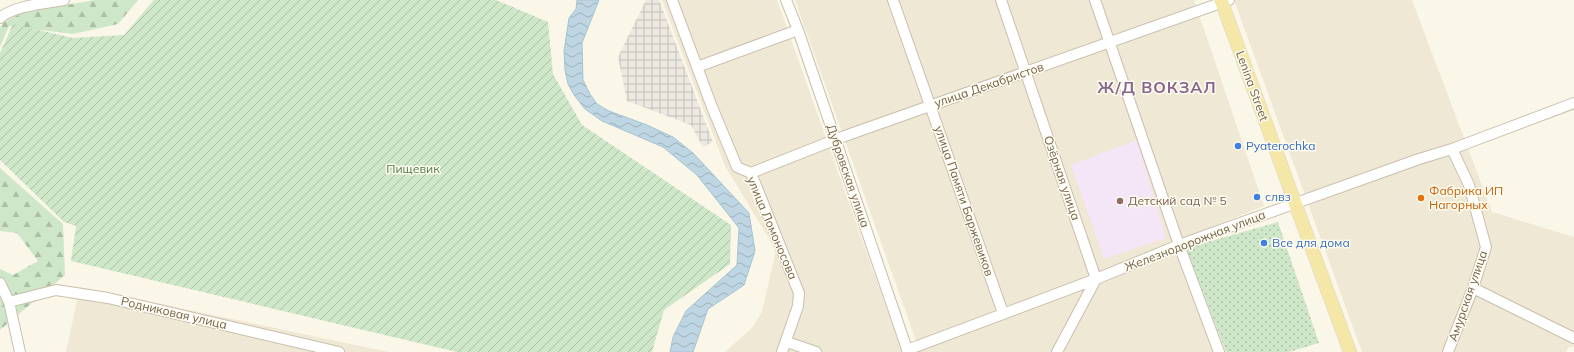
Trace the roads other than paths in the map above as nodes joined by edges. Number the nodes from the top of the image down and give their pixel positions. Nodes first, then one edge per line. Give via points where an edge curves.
1 (64, 0) edge
2 (672, 0) edge
3 (786, 0) edge
4 (893, 0) edge
5 (1001, 0) edge
6 (1095, 0) edge
7 (1224, 1) edge
8 (0, 18) edge
9 (798, 30) junction
10 (1110, 43) junction
11 (697, 67) junction
12 (1026, 73) junction
13 (1574, 103) edge
14 (931, 106) junction
15 (835, 140) junction
16 (1452, 149) junction
17 (751, 173) junction
18 (1295, 204) junction
19 (1179, 246) junction
20 (1096, 279) junction
21 (0, 283) edge
22 (1473, 288) junction
23 (9, 302) junction
24 (1003, 313) junction
25 (1574, 338) edge
26 (787, 342) junction
27 (908, 351) edge
28 (20, 352) edge
29 (339, 352) edge
30 (782, 352) edge
31 (816, 352) edge
32 (1057, 352) edge
33 (1219, 352) edge
34 (1350, 352) edge
35 (1448, 352) edge

1 - 8 street via 29,6 4,14
2 - 11 street, улица Ломоносова
3 - 9 street, Дубровская улица
4 - 14 street, улица Памяти Баржевиков
5 - 12 street, Озёрная улица
6 - 10 street
7 - 10 street, улица Декабристов
7 - 18 main road, Lenina Street
9 - 11 street
9 - 15 street, Дубровская улица
10 - 12 street, улица Декабристов
10 - 19 street
11 - 17 street, улица Ломоносова via 737,167
12 - 14 street, улица Декабристов
12 - 20 street, Озёрная улица
13 - 16 street, Железнодорожная улица
14 - 15 street, улица Декабристов
14 - 24 street, улица Памяти Баржевиков
15 - 17 street, улица Декабристов
15 - 27 street, Дубровская улица
16 - 18 street, Железнодорожная улица
16 - 22 street, Амурская улица via 1469,185 1486,247
17 - 26 street, улица Ломоносова via 799,293 798,306
18 - 19 street, Железнодорожная улица
18 - 34 main road, Lenina Street
19 - 20 street, Железнодорожная улица
19 - 33 street
20 - 24 street, Железнодорожная улица
20 - 32 street
21 - 23 street
22 - 25 street
22 - 35 street, Амурская улица
23 - 28 street
23 - 29 street, Родниковая улица via 56,290 108,298
24 - 27 street, Железнодорожная улица
26 - 30 street, улица Ломоносова
26 - 31 street

